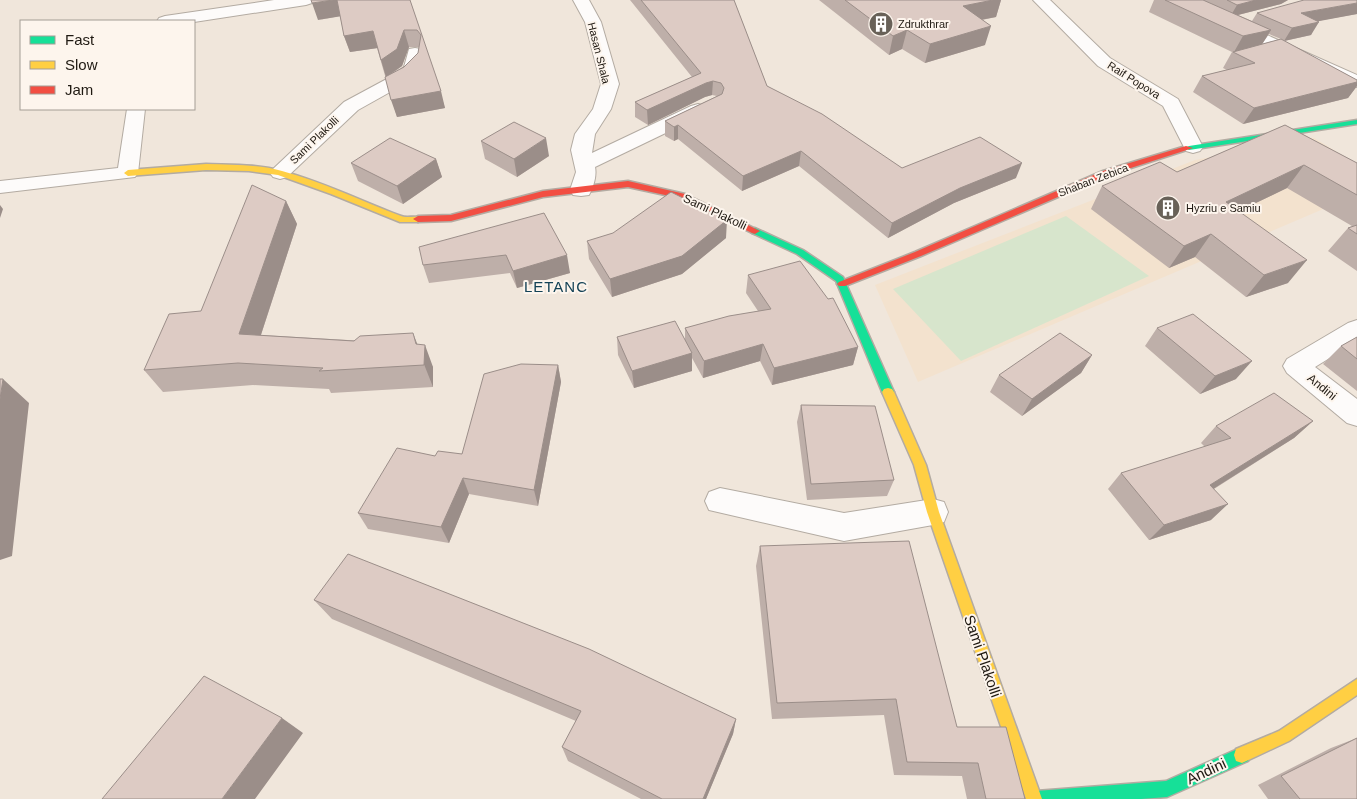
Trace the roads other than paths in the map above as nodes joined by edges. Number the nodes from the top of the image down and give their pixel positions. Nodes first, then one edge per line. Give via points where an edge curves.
1 (306, 0) edge
2 (581, 0) edge
3 (1041, 0) edge
4 (1175, 0) edge
5 (166, 17) edge
6 (1254, 18) dead end
7 (1228, 24) junction
8 (415, 53) edge
9 (1357, 82) edge
10 (713, 103) edge
11 (136, 110) edge
12 (1357, 122) edge
13 (1192, 147) junction
14 (584, 165) junction
15 (128, 172) junction
16 (280, 173) junction
17 (0, 187) edge
18 (581, 190) junction
19 (842, 284) junction
20 (1357, 329) edge
21 (1357, 415) edge
22 (720, 501) dead end
23 (933, 512) junction
24 (1357, 686) edge
25 (1035, 799) edge

1 - 5 street
2 - 14 street, Hasan Shala via 593,22 610,84 602,108 585,134 581,150
3 - 13 street, Raif Popova via 1104,62 1171,103
4 - 7 street
6 - 7 street
7 - 9 street
8 - 16 street, Sami Plakolli via 412,68 402,78 351,106
10 - 14 street
11 - 15 street
12 - 13 street, Shaban Zebica
13 - 19 street, Shaban Zebica via 1106,172
14 - 18 street, Hasan Shala via 586,172
15 - 16 street, Sami Plakolli via 206,167
15 - 17 street
16 - 18 street, Sami Plakolli via 403,220 451,218 543,194
18 - 19 street, Sami Plakolli via 628,184 682,196 800,252 840,279
19 - 23 street, Sami Plakolli via 920,465
20 - 21 street, Andini via 1296,366
22 - 23 street via 844,527
23 - 25 street, Sami Plakolli
24 - 25 street, Andini via 1284,736 1167,789

